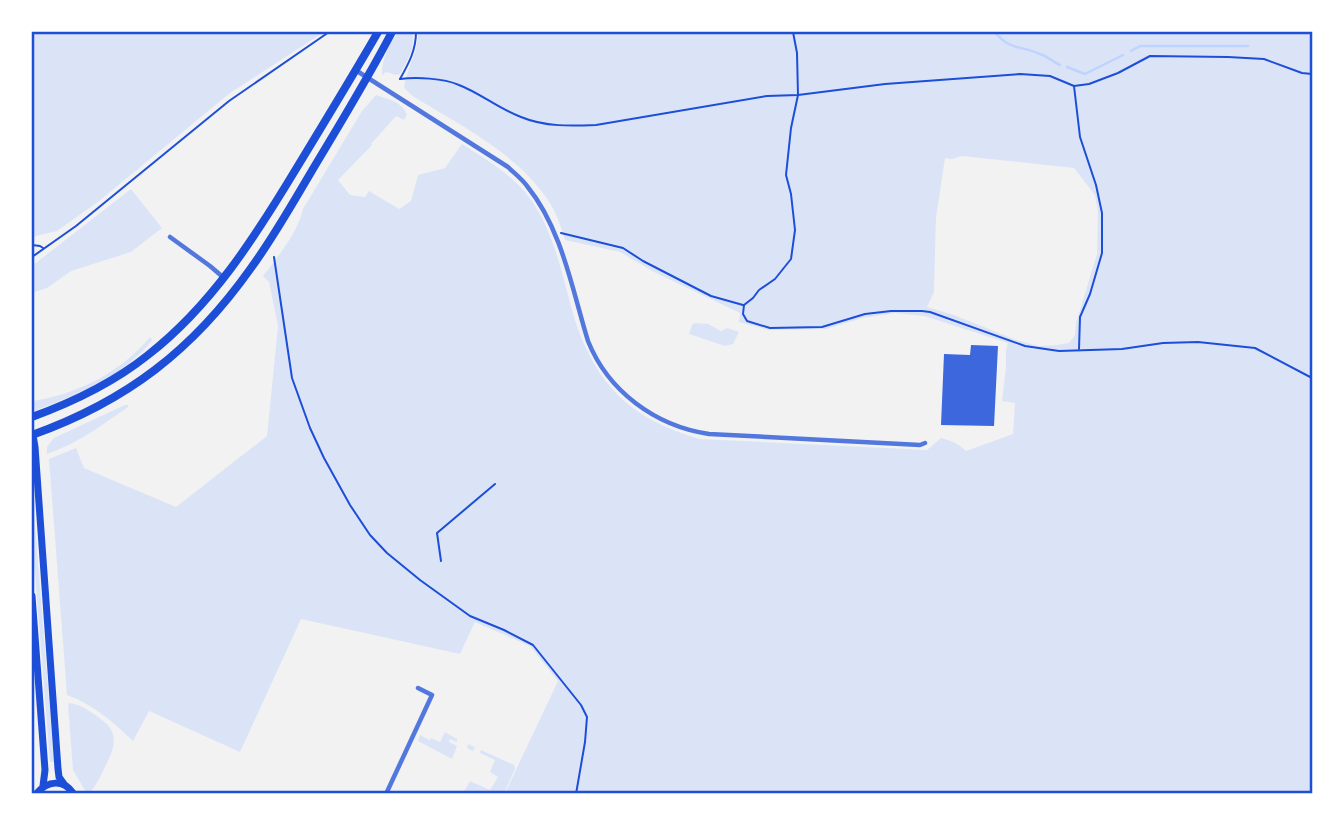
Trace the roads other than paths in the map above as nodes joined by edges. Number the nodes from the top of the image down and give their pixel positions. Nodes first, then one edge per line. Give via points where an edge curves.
1 (379, 32) edge
2 (392, 32) edge
3 (356, 71) junction
4 (368, 78) junction
5 (170, 237) dead end
6 (224, 278) junction
7 (32, 417) edge
8 (32, 434) edge
9 (925, 443) dead end
10 (32, 596) edge
11 (418, 688) dead end
12 (64, 784) junction
13 (43, 786) junction
14 (36, 793) edge
15 (74, 793) edge
16 (386, 793) edge

1 - 3 main road
2 - 4 main road
3 - 4 street
3 - 6 main road via 261,227
4 - 8 main road via 272,236 208,323 125,392
4 - 9 street via 508,167 526,184 555,234 594,357 637,405 687,430 709,434
5 - 6 street
6 - 7 main road via 148,356 100,387
8 - 12 main road via 53,715 59,777
10 - 13 main road via 46,770
11 - 16 street via 432,695
12 - 13 main road
12 - 15 main road
13 - 14 main road

